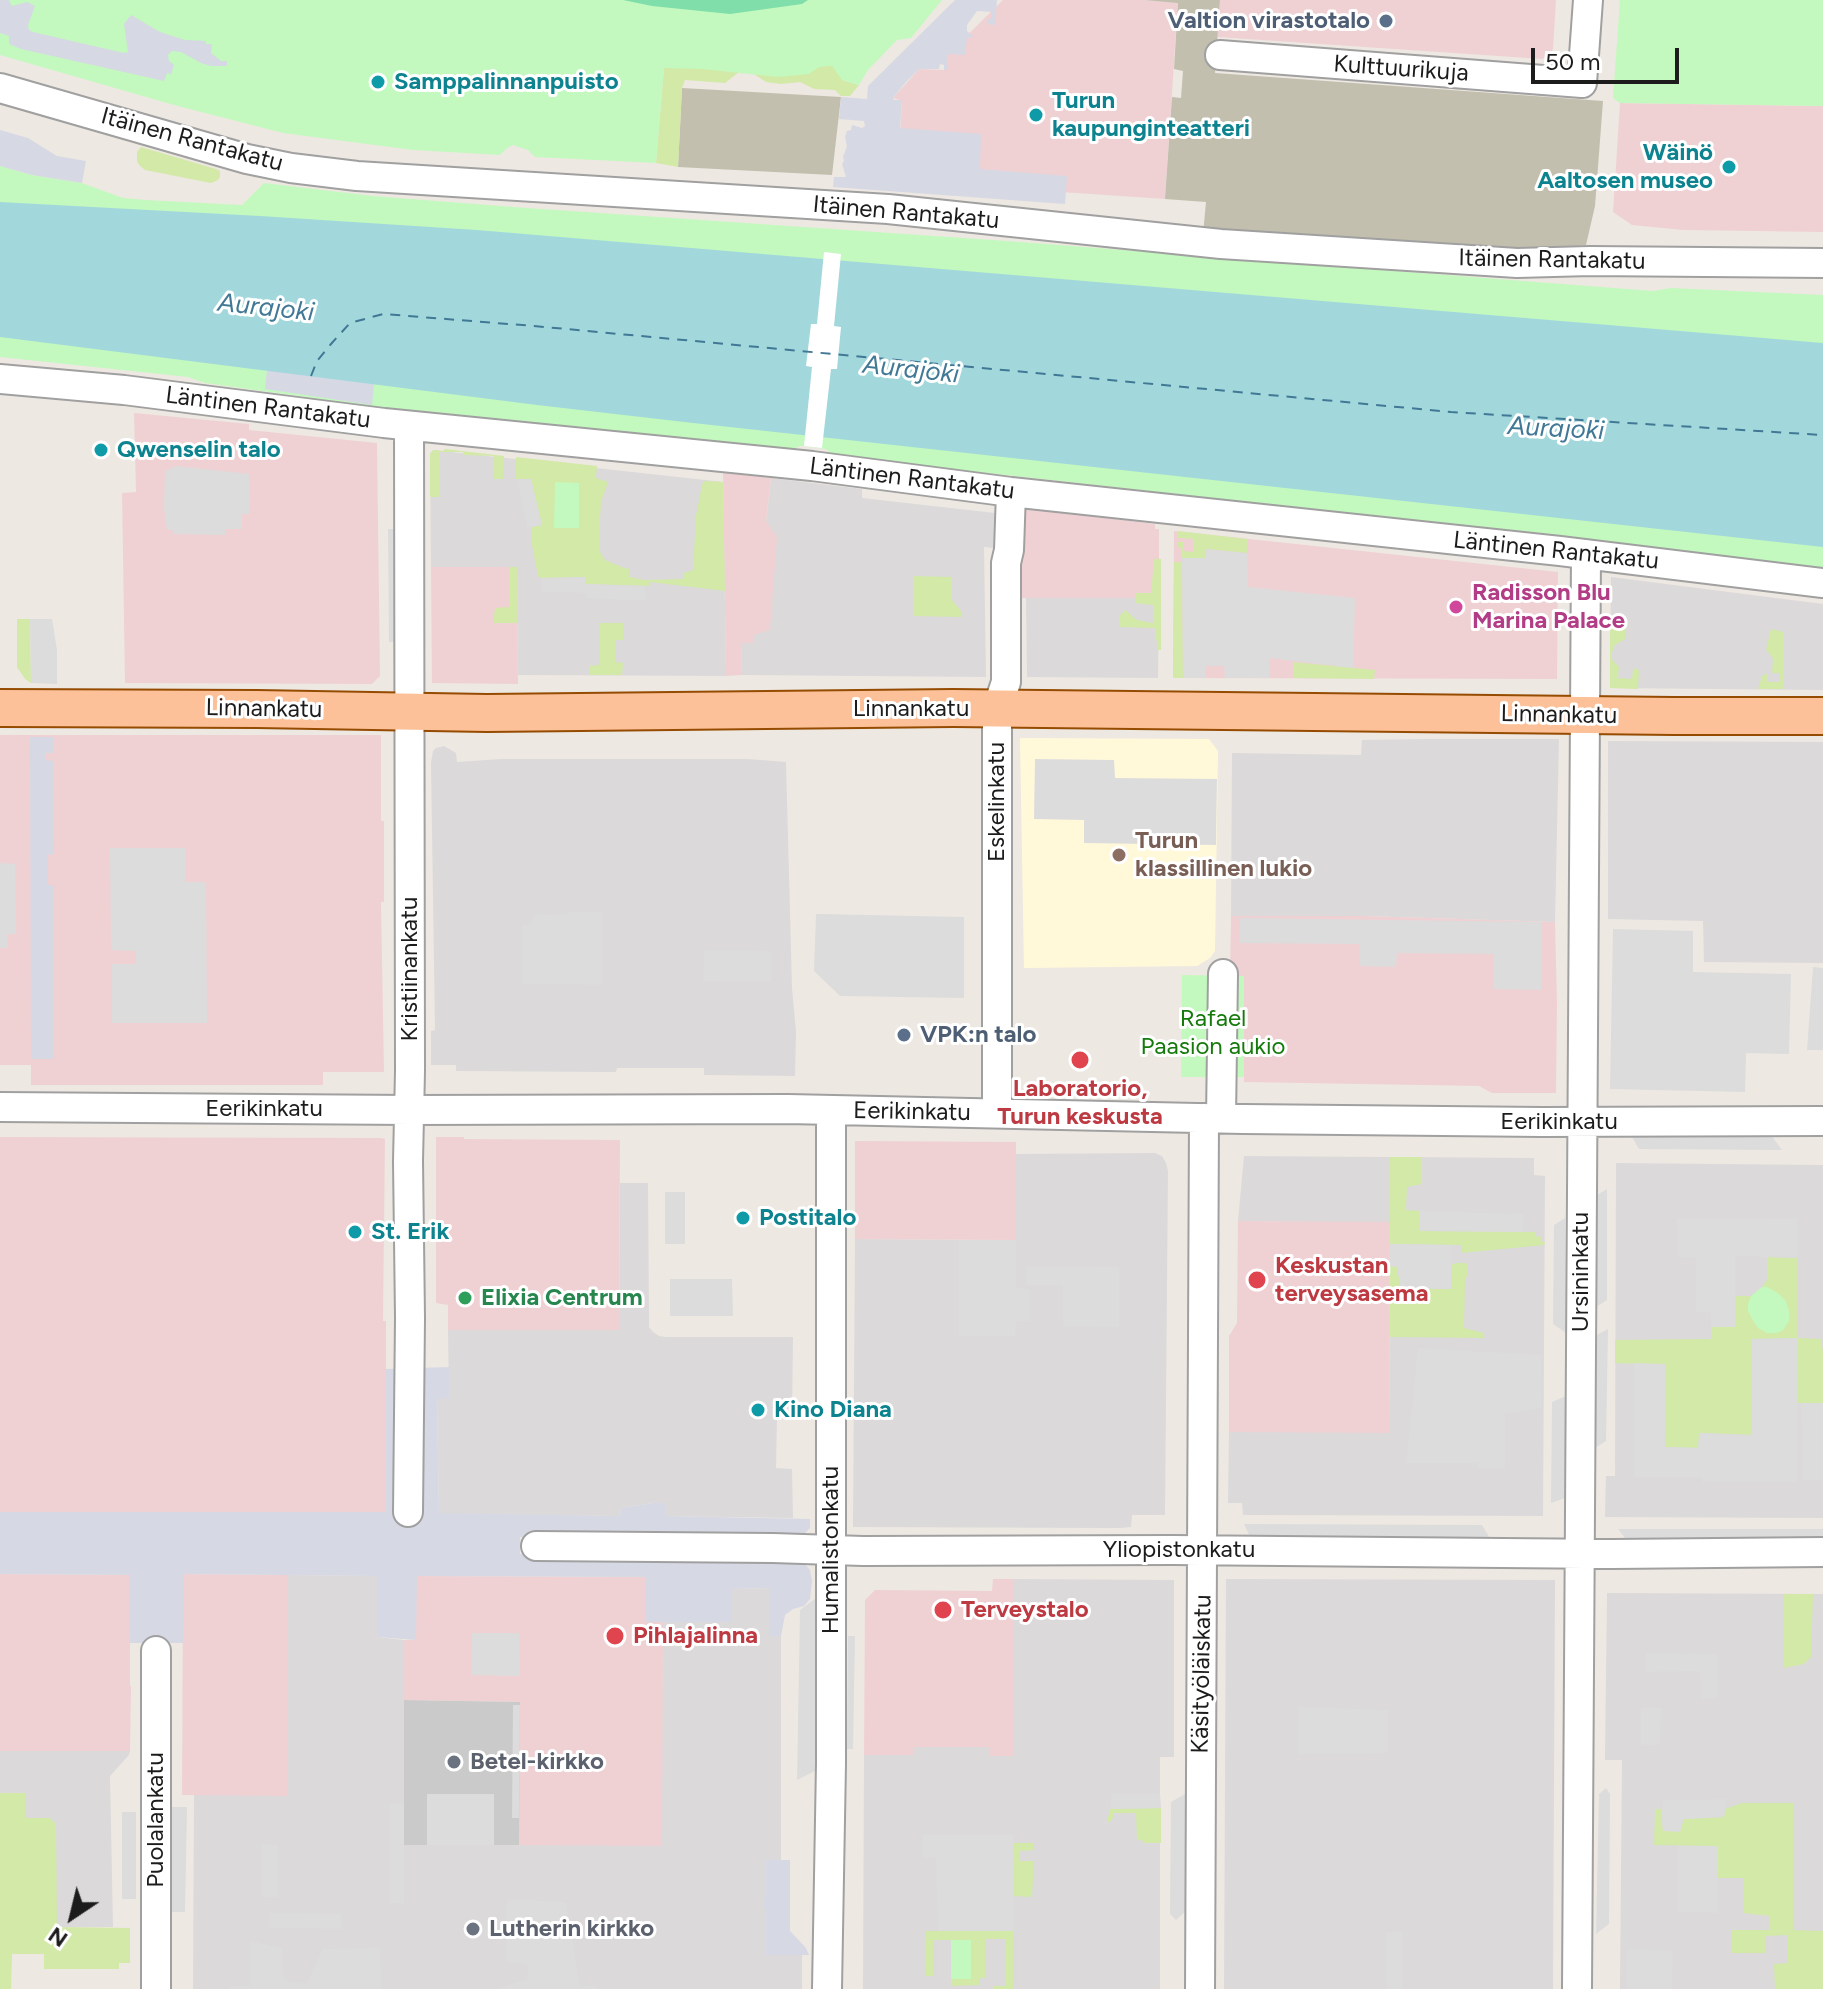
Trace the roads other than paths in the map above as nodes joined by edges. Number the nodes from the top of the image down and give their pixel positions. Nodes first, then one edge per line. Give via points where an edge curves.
1 (1588, 0) edge
2 (1220, 55) dead end
3 (0, 88) edge
4 (1823, 263) edge
5 (0, 379) edge
6 (409, 426) junction
7 (1011, 492) junction
8 (1586, 554) junction
9 (1823, 583) edge
10 (0, 708) edge
11 (997, 709) junction
12 (409, 712) junction
13 (1584, 715) junction
14 (1823, 716) edge
15 (1223, 974) dead end
16 (0, 1107) edge
17 (410, 1110) junction
18 (831, 1110) junction
19 (997, 1113) junction
20 (1212, 1118) junction
21 (1823, 1121) edge
22 (1582, 1122) junction
23 (408, 1512) dead end
24 (536, 1546) dead end
25 (831, 1550) junction
26 (1203, 1550) junction
27 (1823, 1552) edge
28 (1579, 1553) junction
29 (156, 1651) dead end
30 (156, 1989) edge
31 (827, 1989) edge
32 (1200, 1989) edge
33 (1577, 1989) edge

1 - 2 street, Kulttuurikuja via 1582,83
3 - 4 street, Itäinen Rantakatu via 247,159 357,176 888,209 1221,244 1517,263
5 - 6 street, Läntinen Rantakatu
6 - 7 street, Läntinen Rantakatu
6 - 12 street, Kristiinankatu
7 - 8 street, Läntinen Rantakatu
7 - 11 street, Eskelinkatu via 1006,682
8 - 9 street, Läntinen Rantakatu
8 - 13 street, Ursininkatu
10 - 12 main road, Linnankatu
11 - 12 main road, Linnankatu
11 - 13 main road, Linnankatu
11 - 19 street, Eskelinkatu
12 - 17 street, Kristiinankatu
13 - 14 main road, Linnankatu
13 - 22 street, Ursininkatu
15 - 20 street
16 - 17 street, Eerikinkatu
17 - 18 street, Eerikinkatu
17 - 23 street, Kristiinankatu
18 - 19 street, Eerikinkatu
18 - 25 street, Humalistonkatu
19 - 20 street, Eerikinkatu
20 - 22 street, Eerikinkatu
20 - 26 street, Käsityöläiskatu
21 - 22 street, Eerikinkatu
22 - 28 street, Ursininkatu
24 - 25 street, Yliopistonkatu
25 - 26 street, Yliopistonkatu
25 - 31 street, Humalistonkatu
26 - 28 street, Yliopistonkatu
26 - 32 street, Käsityöläiskatu
27 - 28 street, Yliopistonkatu
28 - 33 street, Ursininkatu
29 - 30 street, Puolalankatu

